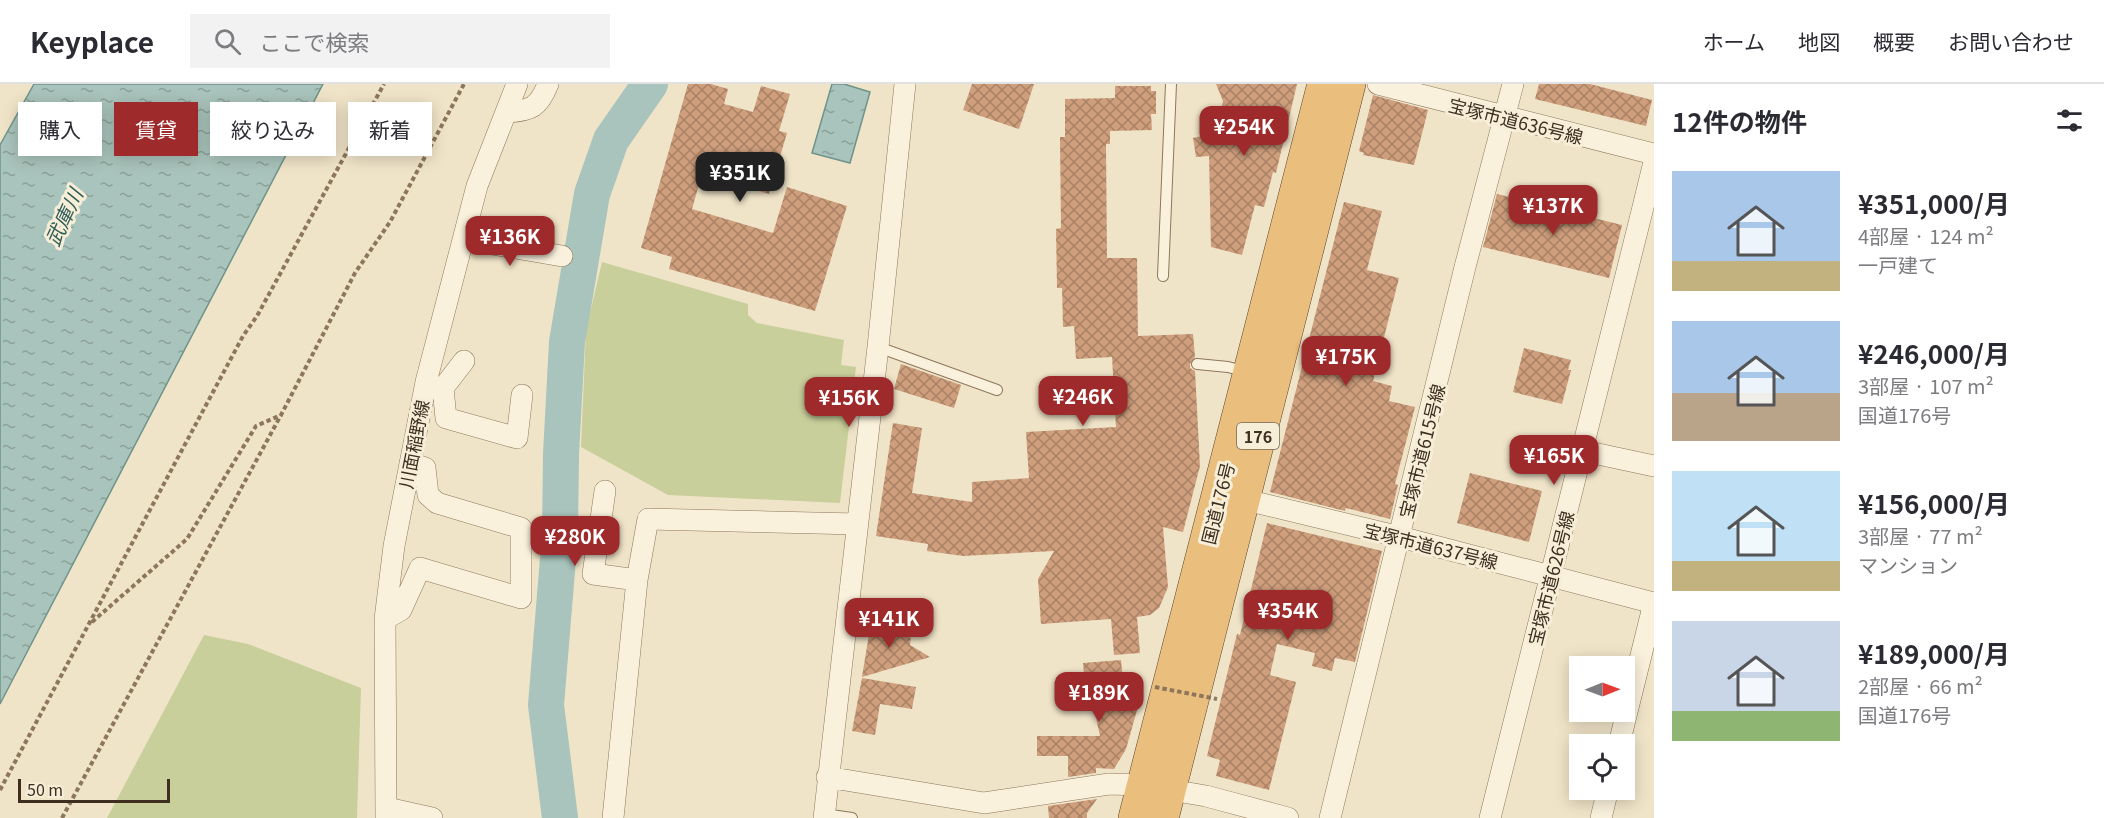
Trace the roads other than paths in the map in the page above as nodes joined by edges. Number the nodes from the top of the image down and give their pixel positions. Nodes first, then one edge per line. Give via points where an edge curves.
1 (517, 84) edge
2 (548, 84) edge
3 (905, 84) edge
4 (1171, 84) edge
5 (1323, 84) edge
6 (1349, 84) edge
7 (1378, 84) edge
8 (1513, 84) edge
9 (507, 112) junction
10 (1505, 117) junction
11 (1654, 154) edge
12 (1654, 162) edge
13 (464, 239) junction
14 (562, 256) dead end
15 (1163, 276) dead end
16 (878, 347) junction
17 (464, 361) dead end
18 (1197, 364) dead end
19 (1250, 373) junction
20 (434, 385) junction
21 (997, 390) dead end
22 (522, 394) dead end
23 (1584, 451) junction
24 (410, 463) junction
25 (1654, 466) edge
26 (604, 491) dead end
27 (1242, 499) junction
28 (857, 524) junction
29 (1400, 537) junction
30 (1550, 575) junction
31 (638, 580) junction
32 (1654, 603) edge
33 (385, 620) junction
34 (1621, 734) edge
35 (827, 777) junction
36 (1158, 797) edge
37 (1605, 800) edge
38 (386, 813) edge
39 (824, 816) edge
40 (432, 818) edge
41 (613, 818) edge
42 (852, 818) edge
43 (1135, 818) edge
44 (1288, 818) edge
45 (1330, 818) edge
46 (1490, 818) edge
47 (1601, 818) edge

1 - 9 street, 川面稲野線
2 - 9 street via 541,101 525,111
3 - 16 street
4 - 15 lane
5 - 19 highway, 国道176号 / 176
6 - 27 highway, 国道176号 / 176
7 - 10 street, 宝塚市道636号線
8 - 10 street, 宝塚市道615号線
9 - 13 street, 川面稲野線 via 477,186
10 - 11 street, 宝塚市道636号線
10 - 29 street, 宝塚市道615号線
12 - 23 street, 宝塚市道626号線
13 - 14 street
13 - 20 street, 川面稲野線
16 - 21 lane
16 - 28 street
17 - 20 street
18 - 19 lane
19 - 36 highway, 国道176号 / 176 via 1183,636
20 - 22 street via 446,418 517,438
20 - 24 street, 川面稲野線
23 - 25 street
23 - 30 street, 宝塚市道626号線
24 - 33 street, 川面稲野線
24 - 33 street via 425,468 428,495 437,503 521,528 521,598 420,568 401,610
26 - 31 street via 594,574
27 - 29 street, 宝塚市道637号線
27 - 36 highway, 国道176号 / 176
28 - 31 street via 648,519
28 - 35 street
29 - 30 street, 宝塚市道637号線
29 - 45 street, 宝塚市道615号線
30 - 32 street, 宝塚市道637号線
30 - 46 street, 宝塚市道626号線
31 - 41 street
32 - 34 street
33 - 38 street, 川面稲野線
35 - 36 street via 984,803 1109,784
35 - 39 street
36 - 43 highway, 国道176号 / 176
36 - 44 street via 1206,796
37 - 47 street
38 - 40 street
39 - 42 lane

